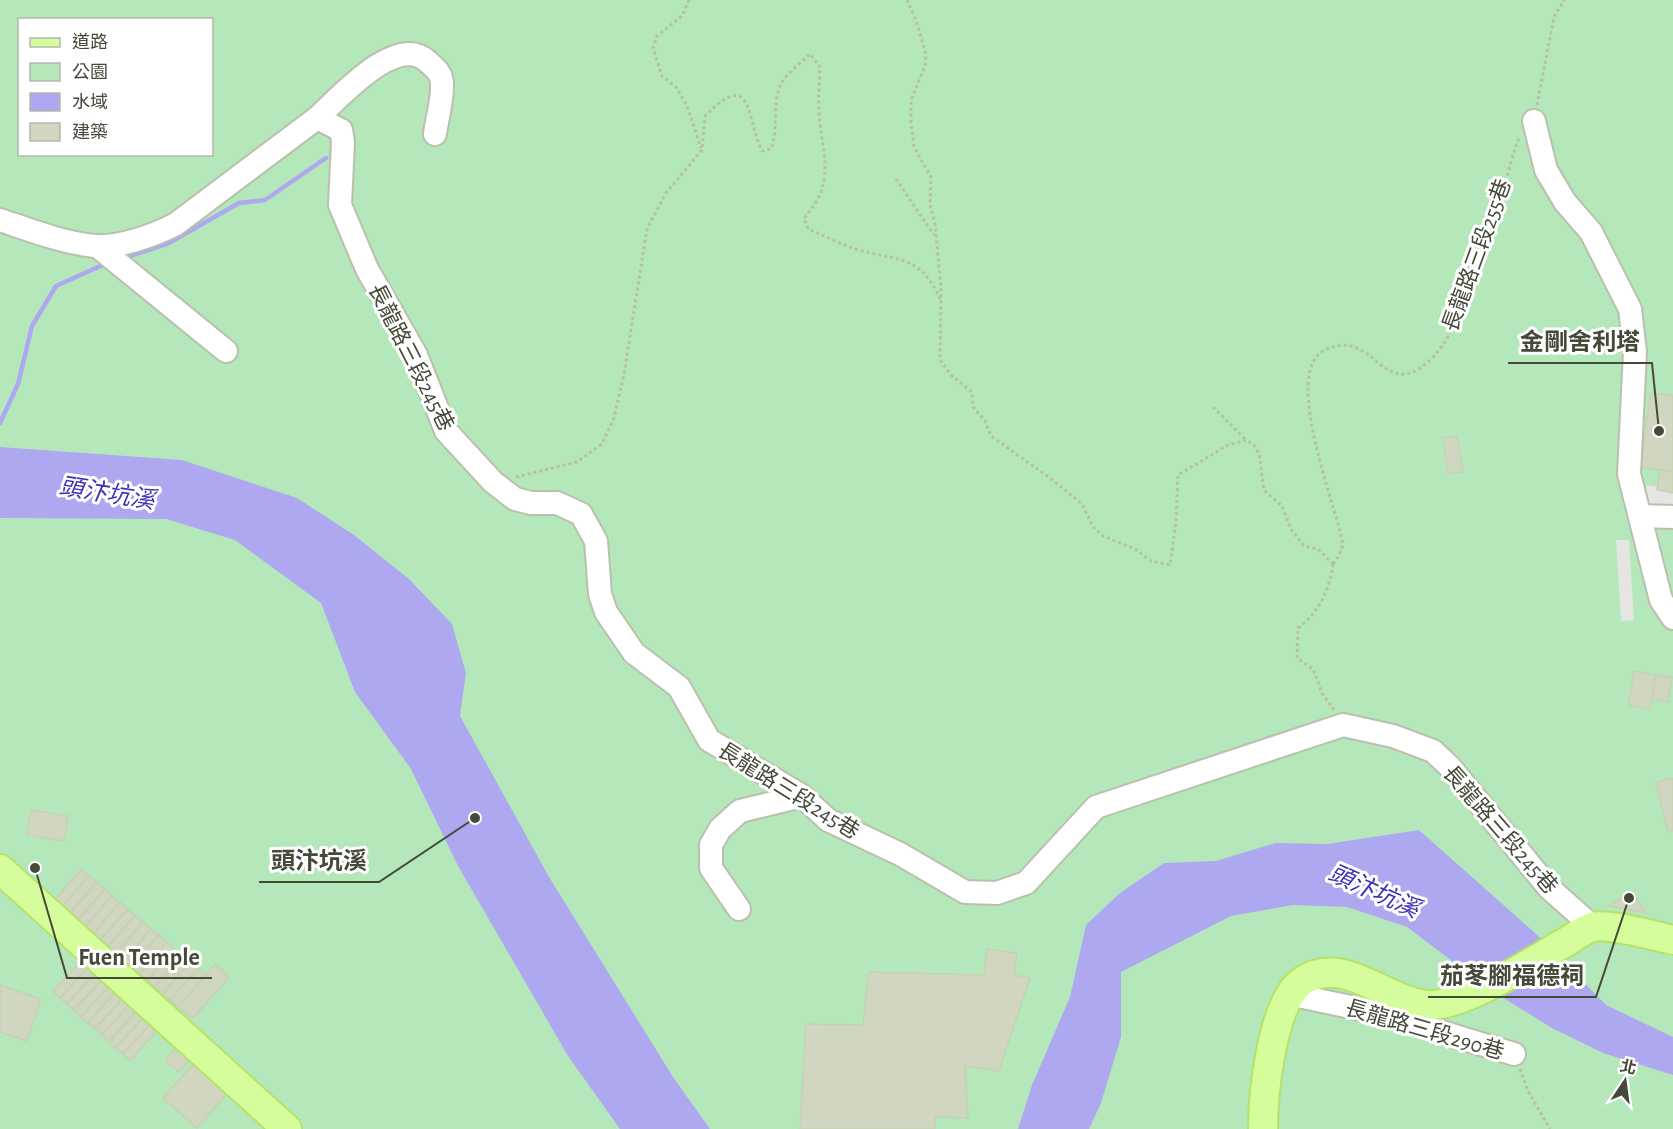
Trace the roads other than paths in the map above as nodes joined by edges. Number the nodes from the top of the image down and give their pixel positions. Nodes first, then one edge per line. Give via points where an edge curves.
1 (317, 118) junction
2 (1534, 121) road end
3 (435, 134) dead end
4 (0, 220) edge
5 (97, 246) junction
6 (226, 351) dead end
7 (1640, 516) junction
8 (1673, 517) edge
9 (1673, 618) edge
10 (802, 796) junction
11 (0, 869) edge
12 (739, 909) dead end
13 (1593, 927) junction
14 (1673, 940) edge
15 (1289, 994) junction
16 (1514, 1053) road end
17 (287, 1129) edge
18 (1263, 1129) edge

1 - 3 lane via 371,67 411,54 422,56 439,72 442,84
1 - 5 lane via 176,224 152,236
1 - 10 lane, 長龍路三段245巷 via 341,130 344,142 340,205 367,268 416,355 446,431 493,482 515,499 557,503 581,514 596,541 600,594 606,612 634,653 679,687 709,740
2 - 7 lane, 長龍路三段255巷 via 1546,170 1565,202 1591,232 1630,309 1635,352 1629,474
4 - 5 lane
5 - 6 lane
7 - 8 lane
7 - 9 lane, 長龍路三段255巷 via 1661,600
10 - 12 lane via 740,811 720,829 711,845 711,868
10 - 13 lane, 長龍路三段245巷 via 828,820 900,854 965,892 997,893 1026,883 1096,807 1343,725 1394,736 1432,751 1450,767 1549,888
11 - 17 main road
13 - 14 main road
13 - 15 main road via 1454,1001 1429,1005 1406,1001 1337,973 1312,976
15 - 16 lane, 長龍路三段290巷 via 1379,1013
15 - 18 main road via 1268,1061

